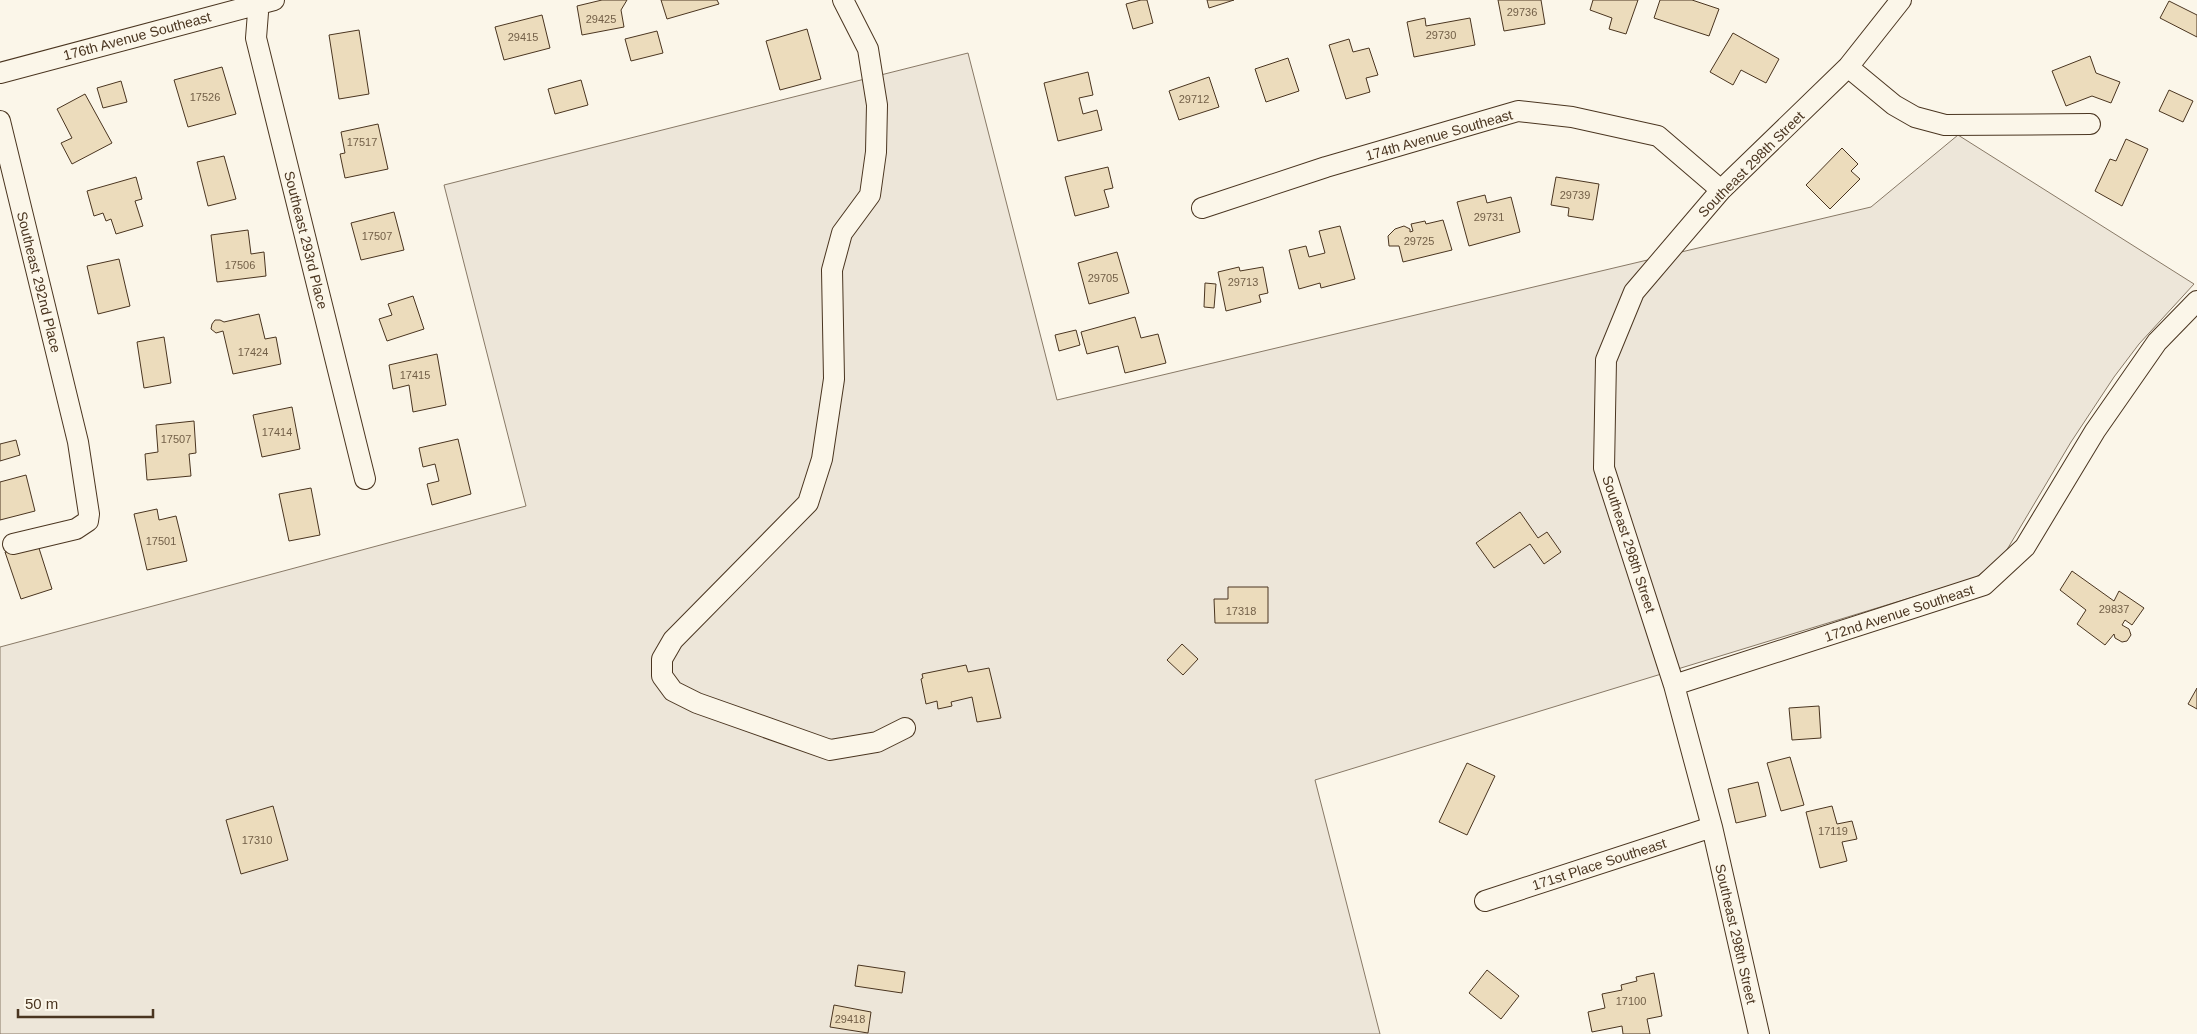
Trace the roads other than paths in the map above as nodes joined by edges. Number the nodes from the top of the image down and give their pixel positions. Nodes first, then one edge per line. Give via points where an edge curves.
1 (843, 0) edge
2 (1901, 0) edge
3 (264, 1) edge
4 (1848, 67) junction
5 (0, 72) edge
6 (0, 122) edge
7 (2090, 124) dead end
8 (1721, 190) junction
9 (1202, 208) dead end
10 (2197, 302) edge
11 (365, 479) dead end
12 (13, 544) dead end
13 (1674, 685) junction
14 (905, 728) dead end
15 (1712, 827) junction
16 (1485, 901) dead end
17 (1759, 1034) edge

1 - 14 street via 868,49 878,105 876,152 870,194 842,233 832,270 834,379 822,458 808,503 673,640 662,659 662,676 673,691 696,703 830,750 877,742
2 - 4 street, Southeast 298th Street
3 - 5 street, 176th Avenue Southeast
3 - 11 street, Southeast 293rd Place via 256,38
4 - 7 street via 1894,105 1915,117 1945,125
4 - 8 street, Southeast 298th Street
6 - 12 street, Southeast 292nd Place via 78,442 88,521 76,529
8 - 9 street, 174th Avenue Southeast via 1658,136 1572,117 1518,111 1326,167
8 - 13 street, Southeast 298th Street via 1634,292 1606,360 1604,468
10 - 13 street, 172nd Avenue Southeast via 2157,342 2094,431 2025,547 1984,585
13 - 15 street, Southeast 298th Street
15 - 16 street, 171st Place Southeast
15 - 17 street, Southeast 298th Street

